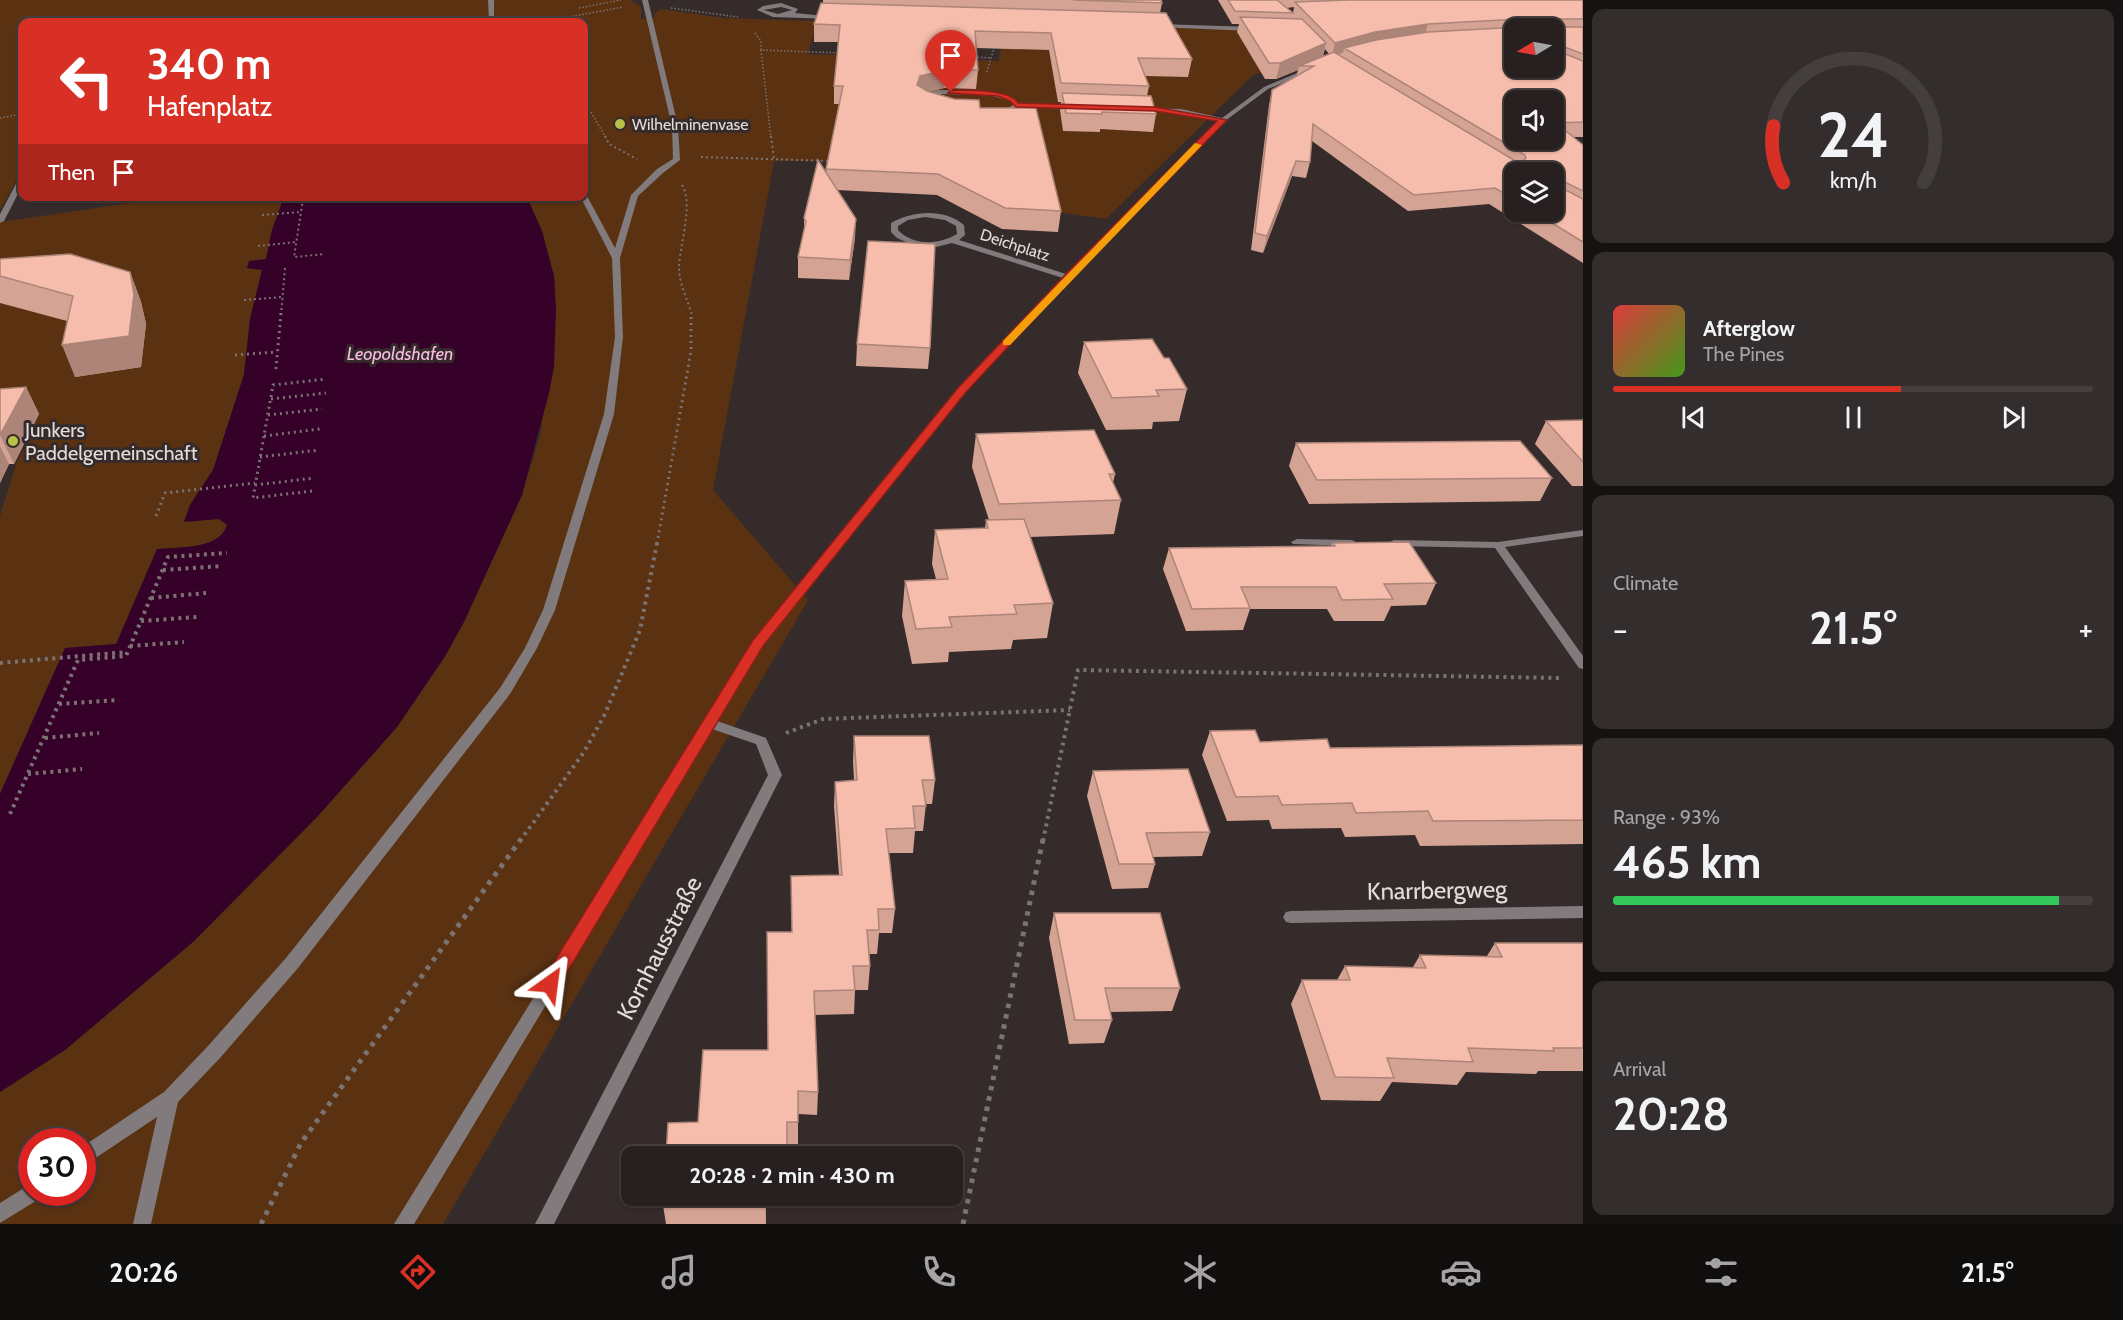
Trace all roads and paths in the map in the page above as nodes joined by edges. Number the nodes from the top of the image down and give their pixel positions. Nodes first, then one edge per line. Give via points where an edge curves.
1 (491, 0) edge
2 (621, 0) edge
3 (646, 1) edge
4 (579, 8) dead end
5 (788, 14) junction
6 (837, 17) edge
7 (492, 18) edge
8 (561, 18) edge
9 (745, 18) dead end
10 (750, 26) dead end
11 (1151, 26) edge
12 (1255, 29) edge
13 (996, 40) edge
14 (761, 50) junction
15 (842, 53) edge
16 (968, 57) edge
17 (991, 58) junction
18 (1320, 65) edge
19 (983, 93) junction
20 (588, 105) edge
21 (1016, 105) junction
22 (1087, 107) edge
23 (1132, 108) edge
24 (18, 115) edge
25 (0, 118) edge
26 (1223, 120) junction
27 (774, 159) junction
28 (677, 160) junction
29 (834, 161) edge
30 (660, 171) junction
31 (18, 187) edge
32 (303, 201) edge
33 (586, 201) edge
34 (301, 212) junction
35 (262, 215) dead end
36 (0, 221) edge
37 (952, 240) junction
38 (296, 242) junction
39 (258, 246) dead end
40 (324, 254) dead end
41 (616, 258) junction
42 (285, 268) dead end
43 (1068, 277) junction
44 (282, 297) junction
45 (244, 300) dead end
46 (277, 352) junction
47 (235, 356) dead end
48 (276, 369) dead end
49 (326, 379) dead end
50 (326, 393) dead end
51 (271, 399) junction
52 (322, 409) dead end
53 (268, 416) junction
54 (320, 429) dead end
55 (264, 435) junction
56 (319, 450) dead end
57 (260, 457) junction
58 (314, 478) dead end
59 (255, 484) junction
60 (312, 491) dead end
61 (156, 516) dead end
62 (1583, 533) edge
63 (1297, 542) dead end
64 (1498, 545) junction
65 (227, 553) dead end
66 (222, 566) dead end
67 (163, 570) junction
68 (206, 593) dead end
69 (151, 598) junction
70 (197, 616) dead end
71 (141, 621) junction
72 (184, 642) dead end
73 (130, 646) junction
74 (127, 652) junction
75 (0, 663) edge
76 (1583, 665) edge
77 (1571, 679) dead end
78 (119, 700) dead end
79 (59, 704) junction
80 (1070, 710) junction
81 (709, 723) junction
82 (99, 733) dead end
83 (44, 738) junction
84 (761, 741) junction
85 (82, 769) dead end
86 (28, 774) junction
87 (10, 814) dead end
88 (1583, 912) edge
89 (1291, 917) dead end
90 (170, 1098) junction
91 (96, 1148) edge
92 (18, 1202) edge
93 (0, 1214) edge
94 (142, 1224) edge
95 (261, 1224) edge
96 (403, 1224) edge
97 (544, 1224) edge
98 (963, 1224) edge

1 - 7 street
2 - 4 path
3 - 8 path
3 - 9 path via 698,14
3 - 28 street via 675,126
5 - 5 street via 796,10 781,5 760,10
5 - 6 street
10 - 14 path via 761,41
11 - 12 street
13 - 17 path
14 - 15 path
14 - 27 path
16 - 17 path
17 - 19 path via 982,83
18 - 26 street via 1266,88
19 - 21 street via 1007,97
19 - 21 street via 938,92 923,96 921,103 942,112 969,114 1005,112
20 - 30 path via 609,144
21 - 22 street
23 - 26 street via 1181,111
24 - 25 path
26 - 43 street
27 - 28 path via 710,156
27 - 29 path
28 - 30 street
30 - 41 street via 635,195
30 - 95 path via 678,179 685,190 679,271 692,316 691,351 640,630 605,714 584,752 301,1143
31 - 36 street
32 - 34 path
33 - 41 street
34 - 35 path
34 - 38 path
37 - 37 street, Deichplatz via 937,244 914,242 897,235 894,225 915,216 947,218 962,230
37 - 43 street, Deichplatz
38 - 39 path
38 - 40 path via 294,257
41 - 90 street via 619,337 609,414 549,610 531,648 505,691 292,963
42 - 44 path
43 - 81 street via 962,390 758,643
44 - 45 path
44 - 46 path
46 - 47 path
46 - 48 path
49 - 51 path via 273,385
50 - 51 path
51 - 53 path
52 - 53 path
53 - 55 path
54 - 55 path
55 - 57 path
56 - 57 path
57 - 59 path
58 - 59 path
59 - 60 path via 253,498
59 - 61 path via 165,493
62 - 64 street
63 - 64 street
64 - 76 street
65 - 67 path via 168,557
66 - 67 path
67 - 69 path
68 - 69 path
69 - 71 path
70 - 71 path
71 - 73 path
72 - 73 path
73 - 74 path
74 - 75 path
74 - 79 path via 126,656 78,660
77 - 80 path via 1078,670
78 - 79 path
79 - 83 path
80 - 84 path via 824,719
80 - 98 path
81 - 84 street
81 - 96 street
82 - 83 path
83 - 86 path
84 - 97 street, Kornhausstraße via 775,775
85 - 86 path
86 - 87 path
88 - 89 street, Knarrbergweg
90 - 91 street
90 - 94 street
92 - 93 street

